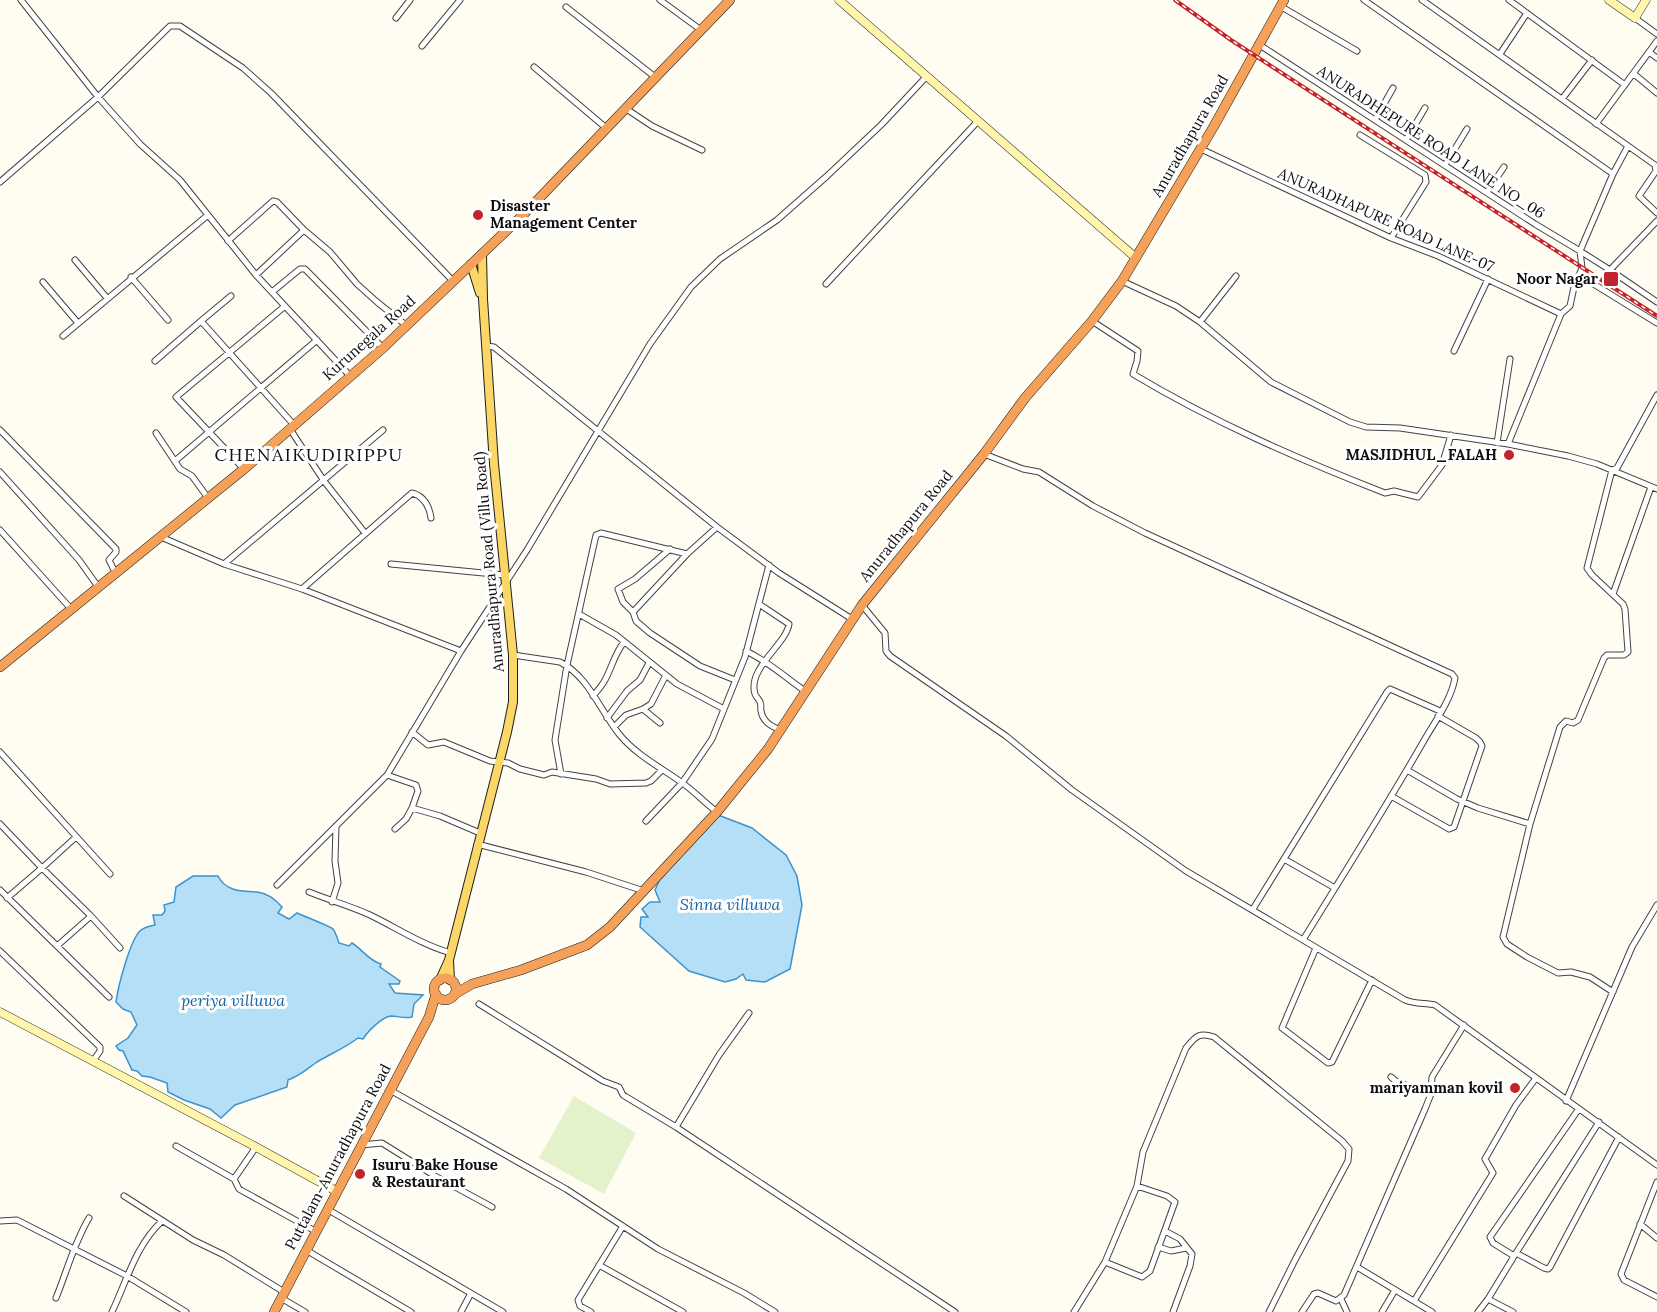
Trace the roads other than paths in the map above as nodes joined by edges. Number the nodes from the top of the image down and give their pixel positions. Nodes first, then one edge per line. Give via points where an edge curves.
1 (21, 0) edge
2 (410, 0) edge
3 (460, 0) edge
4 (660, 0) edge
5 (730, 0) edge
6 (839, 0) edge
7 (1364, 0) edge
8 (1422, 0) edge
9 (1509, 0) edge
10 (1609, 0) edge
11 (1646, 0) edge
12 (1282, 3) edge
13 (567, 7) dead end
14 (1527, 13) junction
15 (396, 18) dead end
16 (1635, 18) junction
17 (700, 30) junction
18 (1657, 34) edge
19 (1657, 41) edge
20 (1258, 44) junction
21 (422, 46) dead end
22 (1357, 51) dead end
23 (1649, 52) junction
24 (1500, 54) junction
25 (1657, 58) edge
26 (1592, 60) junction
27 (534, 67) dead end
28 (1634, 74) junction
29 (927, 76) junction
30 (655, 77) junction
31 (1625, 85) junction
32 (1394, 88) dead end
33 (1657, 93) edge
34 (98, 97) junction
35 (1563, 99) junction
36 (625, 108) junction
37 (1425, 108) dead end
38 (1375, 120) junction
39 (978, 121) junction
40 (1596, 124) junction
41 (605, 127) junction
42 (1467, 129) dead end
43 (1360, 135) dead end
44 (1406, 140) junction
45 (1629, 146) junction
46 (1201, 149) junction
47 (702, 150) dead end
48 (1445, 165) junction
49 (1504, 167) dead end
50 (1614, 174) junction
51 (0, 182) edge
52 (1487, 192) junction
53 (1657, 213) edge
54 (208, 215) junction
55 (1657, 221) edge
56 (304, 230) junction
57 (1391, 238) junction
58 (228, 241) junction
59 (1580, 251) junction
60 (482, 254) junction
61 (1136, 258) junction
62 (75, 260) dead end
63 (471, 264) junction
64 (1610, 270) junction
65 (256, 275) junction
66 (1579, 275) junction
67 (1236, 276) dead end
68 (131, 277) junction
69 (1488, 279) junction
70 (453, 281) junction
71 (1122, 281) junction
72 (43, 282) dead end
73 (826, 284) dead end
74 (272, 292) junction
75 (231, 296) dead end
76 (107, 298) junction
77 (483, 299) junction
78 (1657, 302) edge
79 (285, 306) junction
80 (1561, 314) junction
81 (168, 320) dead end
82 (201, 321) junction
83 (1092, 321) junction
84 (1200, 322) junction
85 (78, 323) junction
86 (1657, 323) edge
87 (407, 326) junction
88 (63, 336) dead end
89 (317, 340) junction
90 (487, 346) junction
91 (383, 348) junction
92 (1454, 351) dead end
93 (228, 352) junction
94 (1510, 359) dead end
95 (155, 361) dead end
96 (351, 377) junction
97 (260, 389) junction
98 (1657, 395) edge
99 (292, 427) junction
100 (0, 430) edge
101 (383, 430) dead end
102 (208, 431) junction
103 (598, 431) junction
104 (156, 433) dead end
105 (1450, 435) junction
106 (1497, 443) junction
107 (1508, 444) junction
108 (984, 454) junction
109 (175, 461) junction
110 (244, 469) junction
111 (1612, 470) junction
112 (0, 472) edge
113 (324, 481) junction
114 (1654, 488) edge
115 (208, 498) junction
116 (431, 518) dead end
117 (717, 527) junction
118 (0, 530) edge
119 (365, 533) junction
120 (161, 537) junction
121 (670, 549) junction
122 (687, 554) junction
123 (224, 564) junction
124 (391, 564) dead end
125 (769, 565) junction
126 (116, 574) junction
127 (504, 579) junction
128 (99, 588) junction
129 (302, 589) junction
130 (1613, 594) junction
131 (759, 604) junction
132 (862, 605) junction
133 (72, 610) junction
134 (633, 612) junction
135 (579, 614) junction
136 (852, 619) junction
137 (624, 642) junction
138 (461, 651) junction
139 (746, 651) junction
140 (513, 655) junction
141 (764, 660) junction
142 (650, 663) junction
143 (567, 665) junction
144 (0, 667) edge
145 (666, 675) junction
146 (735, 680) junction
147 (805, 691) junction
148 (593, 696) junction
149 (643, 709) junction
150 (724, 709) junction
151 (1439, 714) junction
152 (607, 718) junction
153 (660, 723) dead end
154 (614, 727) junction
155 (780, 730) junction
156 (412, 732) junction
157 (0, 752) edge
158 (500, 763) junction
159 (662, 770) junction
160 (1407, 770) junction
161 (561, 774) junction
162 (387, 775) junction
163 (682, 783) junction
164 (1391, 796) junction
165 (1463, 802) junction
166 (412, 808) junction
167 (717, 812) junction
168 (646, 821) dead end
169 (0, 824) edge
170 (1530, 824) junction
171 (336, 826) junction
172 (395, 829) dead end
173 (480, 833) junction
174 (76, 837) junction
175 (477, 844) junction
176 (1284, 859) junction
177 (42, 868) junction
178 (110, 874) dead end
179 (277, 885) dead end
180 (1335, 888) junction
181 (0, 890) edge
182 (644, 891) junction
183 (309, 892) dead end
184 (7, 898) junction
185 (332, 902) junction
186 (1657, 905) edge
187 (1253, 909) junction
188 (91, 916) junction
189 (1303, 940) junction
190 (57, 946) junction
191 (120, 948) dead end
192 (1316, 948) junction
193 (0, 951) edge
194 (450, 956) junction
195 (447, 980) junction
196 (1372, 980) junction
197 (472, 984) junction
198 (1612, 992) junction
199 (436, 994) junction
200 (109, 997) dead end
201 (451, 997) junction
202 (479, 1004) dead end
203 (748, 1013) dead end
204 (1, 1016) edge
205 (429, 1017) junction
206 (1464, 1024) junction
207 (93, 1061) junction
208 (1391, 1077) dead end
209 (1536, 1078) junction
210 (390, 1090) junction
211 (1431, 1094) junction
212 (1566, 1101) junction
213 (1578, 1110) junction
214 (1599, 1122) junction
215 (676, 1127) junction
216 (1619, 1137) junction
217 (176, 1146) dead end
218 (361, 1146) junction
219 (256, 1147) junction
220 (1657, 1165) edge
221 (234, 1179) junction
222 (1657, 1182) edge
223 (1137, 1186) junction
224 (336, 1191) junction
225 (124, 1196) dead end
226 (492, 1207) dead end
227 (327, 1209) junction
228 (89, 1218) dead end
229 (0, 1221) edge
230 (162, 1221) junction
231 (1640, 1224) junction
232 (623, 1226) junction
233 (315, 1231) junction
234 (1165, 1231) junction
235 (1657, 1238) edge
236 (1158, 1247) junction
237 (1186, 1248) junction
238 (73, 1249) junction
239 (306, 1250) junction
240 (1515, 1255) junction
241 (1105, 1262) junction
242 (599, 1265) junction
243 (1357, 1267) junction
244 (127, 1276) junction
245 (1395, 1290) junction
246 (471, 1293) junction
247 (282, 1295) junction
248 (1657, 1297) edge
249 (56, 1298) dead end
250 (1341, 1299) junction
251 (1488, 1299) junction
252 (1414, 1301) junction
253 (112, 1312) edge
254 (186, 1312) edge
255 (274, 1312) edge
256 (305, 1312) edge
257 (411, 1312) edge
258 (461, 1312) edge
259 (503, 1312) edge
260 (591, 1312) edge
261 (683, 1312) edge
262 (775, 1312) edge
263 (955, 1312) edge
264 (1074, 1312) edge
265 (1173, 1312) edge
266 (1269, 1312) edge
267 (1302, 1312) edge
268 (1347, 1312) edge
269 (1382, 1312) edge
270 (1432, 1312) edge
271 (1478, 1312) edge
272 (1513, 1312) edge

1 - 34 street
2 - 15 street
3 - 21 street
4 - 17 street
5 - 17 highway, Kurunegala Road
6 - 29 street
7 - 50 street
8 - 24 street
9 - 14 street
10 - 16 street
11 - 16 street
12 - 20 highway, Anuradhapura Road
12 - 22 street
13 - 30 street
14 - 24 street
14 - 26 street
16 - 18 street
17 - 30 highway, Kurunegala Road
19 - 23 street
20 - 38 street, ANURADHEPURE ROAD LANE NO_06
20 - 46 highway, Anuradhapura Road
23 - 25 street
23 - 28 street
24 - 35 street
26 - 31 street
26 - 35 street
27 - 41 street
28 - 31 street
28 - 33 street
29 - 39 street
29 - 103 street via 827,176 777,220 720,259 691,287 650,344
30 - 36 highway, Kurunegala Road
31 - 40 street
32 - 38 street
34 - 51 street
34 - 54 street via 140,144 180,180
34 - 70 street via 170,26 180,26 243,68 271,93
35 - 40 street
36 - 41 highway, Kurunegala Road
36 - 47 street
37 - 44 street
38 - 44 street, ANURADHEPURE ROAD LANE NO_06
39 - 61 street
39 - 73 street
40 - 45 street
41 - 60 highway, Kurunegala Road
42 - 48 street
43 - 57 street via 1425,175 1426,182
44 - 48 street, ANURADHEPURE ROAD LANE NO_06
45 - 50 street
45 - 53 street via 1656,166 1639,196
46 - 57 street, ANURADHAPURE ROAD LANE-07
46 - 61 highway, Anuradhapura Road
48 - 52 street, ANURADHEPURE ROAD LANE NO_06
49 - 52 street
50 - 59 street
52 - 59 street, ANURADHEPURE ROAD LANE NO_06
54 - 58 street
54 - 68 street
55 - 64 street
56 - 58 street via 273,201
56 - 65 street
56 - 87 street via 330,252 357,284
57 - 69 street, ANURADHAPURE ROAD LANE-07
58 - 65 street
59 - 64 street, ANURADHEPURE ROAD LANE NO_06
59 - 66 street
60 - 63 highway, Kurunegala Road
60 - 77 main road, Anuradhapura Road (Villu Road)
61 - 71 highway, Anuradhapura Road
62 - 76 street
63 - 70 highway, Kurunegala Road
63 - 77 main road, Anuradhapura Road (Villu Road)
64 - 78 street, ANURADHEPURE ROAD LANE NO_06
65 - 74 street
66 - 80 street via 1570,306
66 - 86 street
67 - 84 street
68 - 76 street
68 - 81 street
69 - 80 street, ANURADHAPURE ROAD LANE-07
69 - 92 street
70 - 87 highway, Kurunegala Road
71 - 83 highway, Anuradhapura Road
71 - 84 street
72 - 85 street
74 - 79 street
74 - 91 street via 305,269
75 - 82 street
76 - 85 street
77 - 90 main road, Anuradhapura Road (Villu Road)
79 - 89 street
79 - 93 street
80 - 107 street
82 - 93 street
82 - 95 street
83 - 105 street via 1138,351 1133,374 1160,390 1240,432 1385,493 1394,491 1418,497 1442,465
83 - 108 highway, Anuradhapura Road via 1025,398
84 - 105 street via 1271,382 1350,422
85 - 88 street
87 - 91 highway, Kurunegala Road
89 - 96 street
89 - 97 street
90 - 103 street via 494,347
90 - 127 main road, Anuradhapura Road (Villu Road)
91 - 96 highway, Kurunegala Road
93 - 97 street
93 - 102 street via 176,397
94 - 106 street
96 - 99 highway, Kurunegala Road
97 - 99 street
97 - 102 street
98 - 111 street via 1617,468
99 - 110 highway, Kurunegala Road
99 - 113 street
100 - 126 street via 116,549 109,560
101 - 113 street
102 - 109 street
102 - 110 street
103 - 117 street
103 - 127 street
104 - 109 street
105 - 106 street
106 - 107 street
107 - 111 street
108 - 132 highway, Anuradhapura Road
108 - 151 street via 1039,472 1145,532 1452,674 1453,689
109 - 115 street
110 - 115 highway, Kurunegala Road
111 - 114 street
111 - 130 street via 1587,567
112 - 128 street
113 - 119 street
113 - 123 street
114 - 130 street
115 - 120 highway, Kurunegala Road
116 - 119 street via 426,502 412,493
117 - 122 street
117 - 125 street
118 - 133 street
119 - 129 street
120 - 123 street
120 - 126 highway, Kurunegala Road
121 - 122 street
121 - 134 street via 618,589
121 - 135 street via 596,535
122 - 134 street
123 - 129 street
124 - 127 street
125 - 131 street
125 - 136 street
126 - 128 highway, Kurunegala Road
127 - 138 street
127 - 140 main road, Anuradhapura Road (Villu Road)
128 - 133 highway, Kurunegala Road
129 - 138 street
130 - 170 street via 1625,609 1628,652 1604,658 1578,720 1566,721 1560,727
131 - 139 street
131 - 141 street via 789,624
132 - 136 highway, Anuradhapura Road
132 - 187 street via 885,633 890,656 1006,736 1072,790 1186,871
133 - 144 highway, Kurunegala Road
134 - 146 street via 636,621 676,651
135 - 137 street
135 - 143 street
136 - 147 highway, Anuradhapura Road
137 - 142 street
137 - 148 street via 606,680
138 - 156 street
139 - 141 street
139 - 146 street
140 - 143 street
140 - 158 main road, Anuradhapura Road (Villu Road) via 513,702
141 - 147 street
141 - 155 street via 754,694 761,703 765,721
142 - 145 street
142 - 152 street
143 - 148 street
143 - 161 street via 555,740
145 - 149 street via 653,700
145 - 150 street
146 - 150 street
147 - 155 highway, Anuradhapura Road
148 - 152 street
149 - 153 street
149 - 154 street via 626,715
150 - 163 street via 712,739
151 - 160 street
151 - 165 street via 1482,746
151 - 176 street via 1390,689
152 - 154 street
154 - 159 street via 643,758
155 - 167 highway, Anuradhapura Road
156 - 158 street via 428,745 444,742
156 - 162 street
157 - 174 street
158 - 161 street via 544,774
158 - 173 main road, Anuradhapura Road (Villu Road)
159 - 161 street via 646,783 610,784
159 - 163 street
160 - 164 street
160 - 165 street
162 - 166 street via 416,785
162 - 171 street
163 - 167 street
163 - 168 street
164 - 165 street via 1449,829 1454,828
164 - 180 street
165 - 170 street
166 - 172 street
166 - 173 street
167 - 182 highway, Anuradhapura Road
169 - 177 street
170 - 198 street via 1504,930 1505,941 1558,973 1590,977
171 - 179 street
171 - 185 street via 338,883
173 - 175 main road, Anuradhapura Road (Villu Road)
174 - 177 street
174 - 178 street
175 - 182 street
175 - 194 main road, Anuradhapura Road (Villu Road)
176 - 180 street
176 - 187 street
177 - 184 street
177 - 188 street
180 - 189 street
181 - 184 street
182 - 197 highway, Anuradhapura Road via 610,927 586,945
183 - 185 street
184 - 190 street
185 - 194 street via 356,909
186 - 198 street
187 - 189 street
188 - 190 street
188 - 191 street
189 - 192 street
190 - 200 street
192 - 196 street
192 - 196 street via 1282,1028 1328,1063 1348,1032
193 - 207 street via 100,1047
194 - 195 main road, Anuradhapura Road (Villu Road)
195 - 197 highway, Anuradhapura Road
195 - 199 highway via 435,984
195 - 201 highway via 456,987
196 - 206 street via 1412,1003 1435,1005
197 - 201 highway, Anuradhapura Road
198 - 212 street
199 - 201 highway via 440,999
199 - 205 highway
201 - 205 highway, Anuradhapura Road
202 - 215 street via 619,1087 623,1095
203 - 215 street
204 - 207 street
205 - 210 highway, Puttalam-Anuradhapura Road
206 - 209 street
206 - 211 street via 1432,1077
207 - 219 street
208 - 211 street
209 - 212 street
209 - 252 street via 1485,1159 1493,1173
210 - 218 highway, Puttalam-Anuradhapura Road
210 - 232 street via 566,1189
211 - 243 street
212 - 213 street
213 - 214 street
213 - 240 street via 1490,1237 1493,1243
214 - 216 street
214 - 240 street
215 - 263 street
216 - 220 street
216 - 240 street via 1550,1267
217 - 221 street
218 - 224 highway, Puttalam-Anuradhapura Road
218 - 226 street via 382,1143
219 - 221 street
219 - 224 street
221 - 233 street via 239,1189
222 - 231 street
223 - 234 street via 1175,1202
223 - 241 street
223 - 266 street via 1143,1152 1186,1048 1202,1033 1214,1037 1342,1141 1348,1149 1348,1161
224 - 227 highway, Puttalam-Anuradhapura Road
225 - 230 street
227 - 233 highway, Puttalam-Anuradhapura Road
227 - 246 street
228 - 238 street
229 - 238 street via 17,1220
230 - 244 street via 152,1230
230 - 247 street
231 - 235 street
231 - 248 street via 1621,1277
232 - 242 street
232 - 262 street
233 - 239 highway, Puttalam-Anuradhapura Road
234 - 236 street
234 - 237 street via 1180,1239
236 - 237 street via 1171,1251
236 - 241 street via 1150,1270 1142,1277
237 - 265 street via 1192,1254 1190,1266
238 - 244 street
238 - 249 street
239 - 247 highway, Puttalam-Anuradhapura Road
239 - 257 street
240 - 251 street
241 - 264 street
242 - 260 street via 578,1300 580,1306
242 - 261 street
243 - 245 street
243 - 250 street
244 - 253 street
244 - 254 street
245 - 252 street
245 - 269 street
246 - 258 street
246 - 259 street
247 - 255 highway, Puttalam-Anuradhapura Road
247 - 256 street
250 - 267 street via 1314,1294
250 - 268 street
251 - 271 street
251 - 272 street
252 - 270 street

